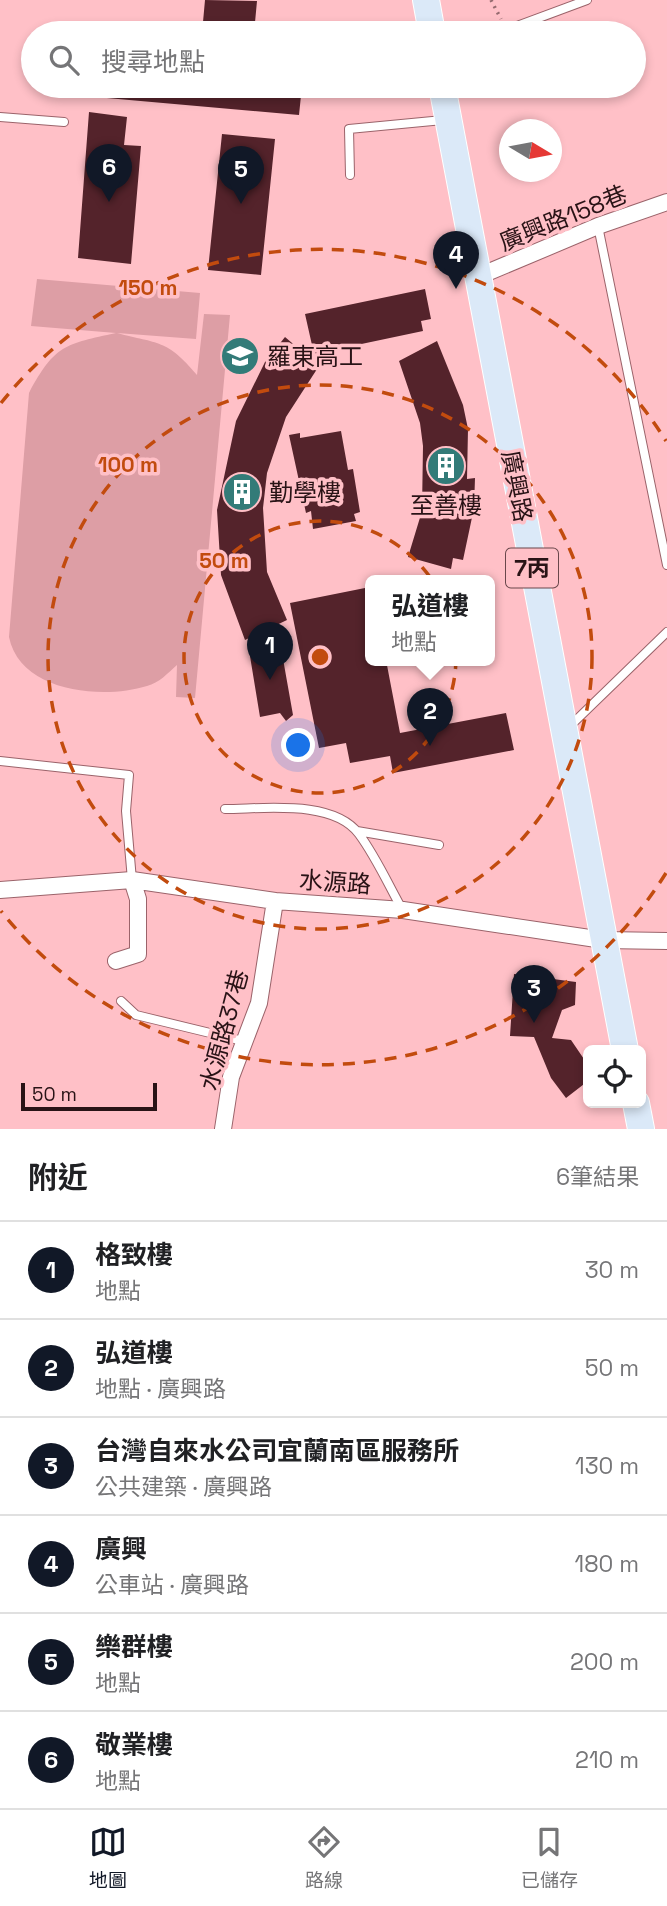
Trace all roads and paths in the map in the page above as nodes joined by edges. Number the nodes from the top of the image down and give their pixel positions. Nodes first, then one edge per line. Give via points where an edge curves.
1 (426, 0) edge
2 (491, 0) edge
3 (587, 0) edge
4 (430, 21) edge
5 (503, 21) edge
6 (531, 21) edge
7 (444, 98) edge
8 (0, 117) edge
9 (447, 119) junction
10 (64, 122) dead end
11 (350, 175) dead end
12 (667, 202) edge
13 (598, 226) junction
14 (477, 277) junction
15 (667, 565) edge
16 (667, 632) edge
17 (564, 732) junction
18 (0, 761) edge
19 (225, 809) dead end
20 (357, 831) junction
21 (439, 845) dead end
22 (132, 880) junction
23 (0, 890) edge
24 (275, 901) junction
25 (403, 910) junction
26 (603, 940) junction
27 (667, 941) edge
28 (116, 961) dead end
29 (121, 1001) dead end
30 (243, 1041) junction
31 (624, 1045) edge
32 (637, 1108) edge
33 (223, 1129) edge
34 (641, 1129) edge

1 - 4 main road
2 - 5 path
3 - 6 lane
7 - 9 main road, 廣興路 / 7丙
8 - 10 lane
9 - 11 lane via 349,129
9 - 14 main road, 廣興路 / 7丙
12 - 13 street, 廣興路158巷
13 - 14 street, 廣興路158巷
13 - 15 lane
14 - 17 main road, 廣興路 / 7丙
16 - 17 lane
17 - 26 main road, 廣興路 / 7丙
18 - 22 lane via 129,775 126,811
19 - 20 lane via 314,808
20 - 21 lane
20 - 25 lane
22 - 23 street, 水源路
22 - 24 street, 水源路
22 - 28 street via 138,899 138,954
24 - 25 street, 水源路
24 - 30 street, 水源路37巷 via 259,1003
25 - 26 street, 水源路
26 - 27 street, 水源路
26 - 31 main road, 廣興路 / 7丙
29 - 30 lane via 136,1015
30 - 33 street, 水源路37巷 via 231,1077
32 - 34 main road

